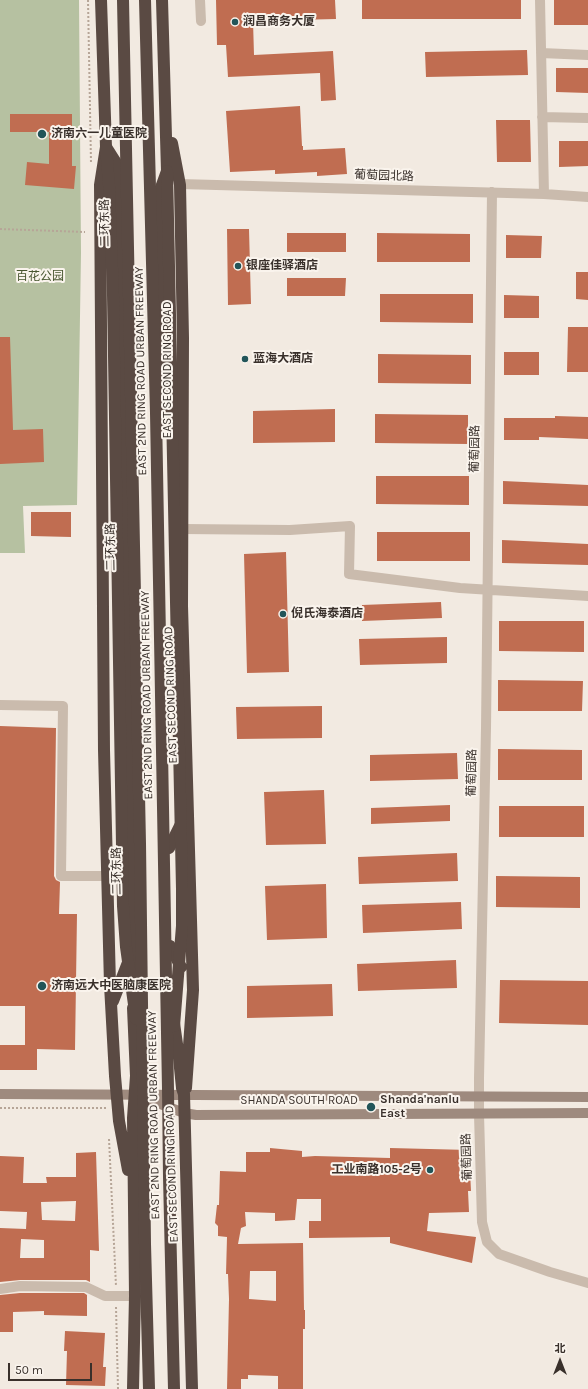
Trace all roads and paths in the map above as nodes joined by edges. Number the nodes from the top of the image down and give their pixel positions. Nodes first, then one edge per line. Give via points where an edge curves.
1 (101, 0) edge
2 (123, 0) edge
3 (145, 0) edge
4 (162, 0) edge
5 (200, 0) edge
6 (540, 0) edge
7 (201, 21) dead end
8 (541, 53) junction
9 (588, 55) edge
10 (166, 105) junction
11 (542, 117) junction
12 (588, 118) edge
13 (106, 147) junction
14 (167, 171) junction
15 (180, 184) junction
16 (492, 192) junction
17 (544, 194) junction
18 (588, 198) edge
19 (0, 229) edge
20 (85, 232) dead end
21 (183, 529) junction
22 (487, 590) junction
23 (588, 596) edge
24 (0, 705) edge
25 (188, 809) junction
26 (169, 848) junction
27 (107, 876) junction
28 (170, 946) junction
29 (133, 950) junction
30 (110, 953) junction
31 (122, 978) junction
32 (193, 990) junction
33 (132, 996) junction
34 (112, 1005) junction
35 (168, 1089) junction
36 (139, 1091) junction
37 (0, 1094) edge
38 (116, 1094) junction
39 (184, 1094) junction
40 (479, 1096) junction
41 (588, 1097) edge
42 (0, 1108) edge
43 (118, 1112) junction
44 (184, 1113) junction
45 (588, 1113) edge
46 (134, 1199) junction
47 (588, 1283) edge
48 (0, 1289) edge
49 (135, 1296) junction
50 (133, 1389) edge
51 (149, 1389) edge
52 (174, 1389) edge
53 (192, 1389) edge

1 - 13 highway
2 - 36 highway, EAST 2ND RING ROAD URBAN FREEWAY, bridge via 140,843
3 - 35 highway, EAST 2ND RING ROAD URBAN FREEWAY, bridge via 156,421
4 - 10 highway, EAST SECOND RING ROAD
5 - 7 street
6 - 8 street
8 - 9 street
8 - 11 street
10 - 14 highway
10 - 15 highway, EAST SECOND RING ROAD
11 - 12 street
11 - 17 street
13 - 27 highway via 100,201
13 - 29 highway, 二环东路 via 118,166
13 - 36 highway, bridge via 113,295 123,906
14 - 26 highway via 158,196
14 - 35 highway, bridge via 182,889 182,926
15 - 16 street, 葡萄园北路
15 - 21 highway, EAST SECOND RING ROAD
16 - 17 street, 葡萄园北路
16 - 22 street, 葡萄园路
17 - 18 street, 葡萄园北路
19 - 20 path
21 - 22 street via 290,530 350,526 349,574
21 - 25 highway, EAST SECOND RING ROAD via 182,606
22 - 23 street
22 - 40 street, 葡萄园路
24 - 27 street via 63,706 61,876
25 - 26 highway
25 - 32 highway, EAST SECOND RING ROAD
26 - 28 highway
27 - 30 highway
28 - 32 highway
28 - 39 highway via 172,1006
29 - 31 highway, 二环东路
29 - 33 highway, 二环东路
30 - 31 highway, 二环东路
30 - 34 highway
31 - 33 highway, 二环东路
31 - 34 highway, 二环东路
32 - 39 highway, EAST SECOND RING ROAD via 188,1077
33 - 36 highway, 二环东路
34 - 38 highway
35 - 52 highway, EAST 2ND RING ROAD URBAN FREEWAY, bridge
36 - 38 main road, SHANDA SOUTH ROAD
36 - 39 main road, SHANDA SOUTH ROAD
36 - 44 main road, SHANDA SOUTH ROAD
36 - 46 highway via 133,1118
36 - 51 highway, EAST 2ND RING ROAD URBAN FREEWAY, bridge
37 - 38 main road, SHANDA SOUTH ROAD
38 - 43 highway
39 - 40 main road, SHANDA SOUTH ROAD
39 - 44 highway, EAST SECOND RING ROAD
40 - 41 main road, SHANDA SOUTH ROAD
40 - 47 street, 葡萄园路 via 482,1222 487,1242 499,1254
42 - 43 path via 108,1108
43 - 46 highway
44 - 45 main road, SHANDA SOUTH ROAD
44 - 53 highway, EAST SECOND RING ROAD
46 - 49 highway
48 - 49 street via 20,1286 86,1287 106,1296
49 - 50 highway

